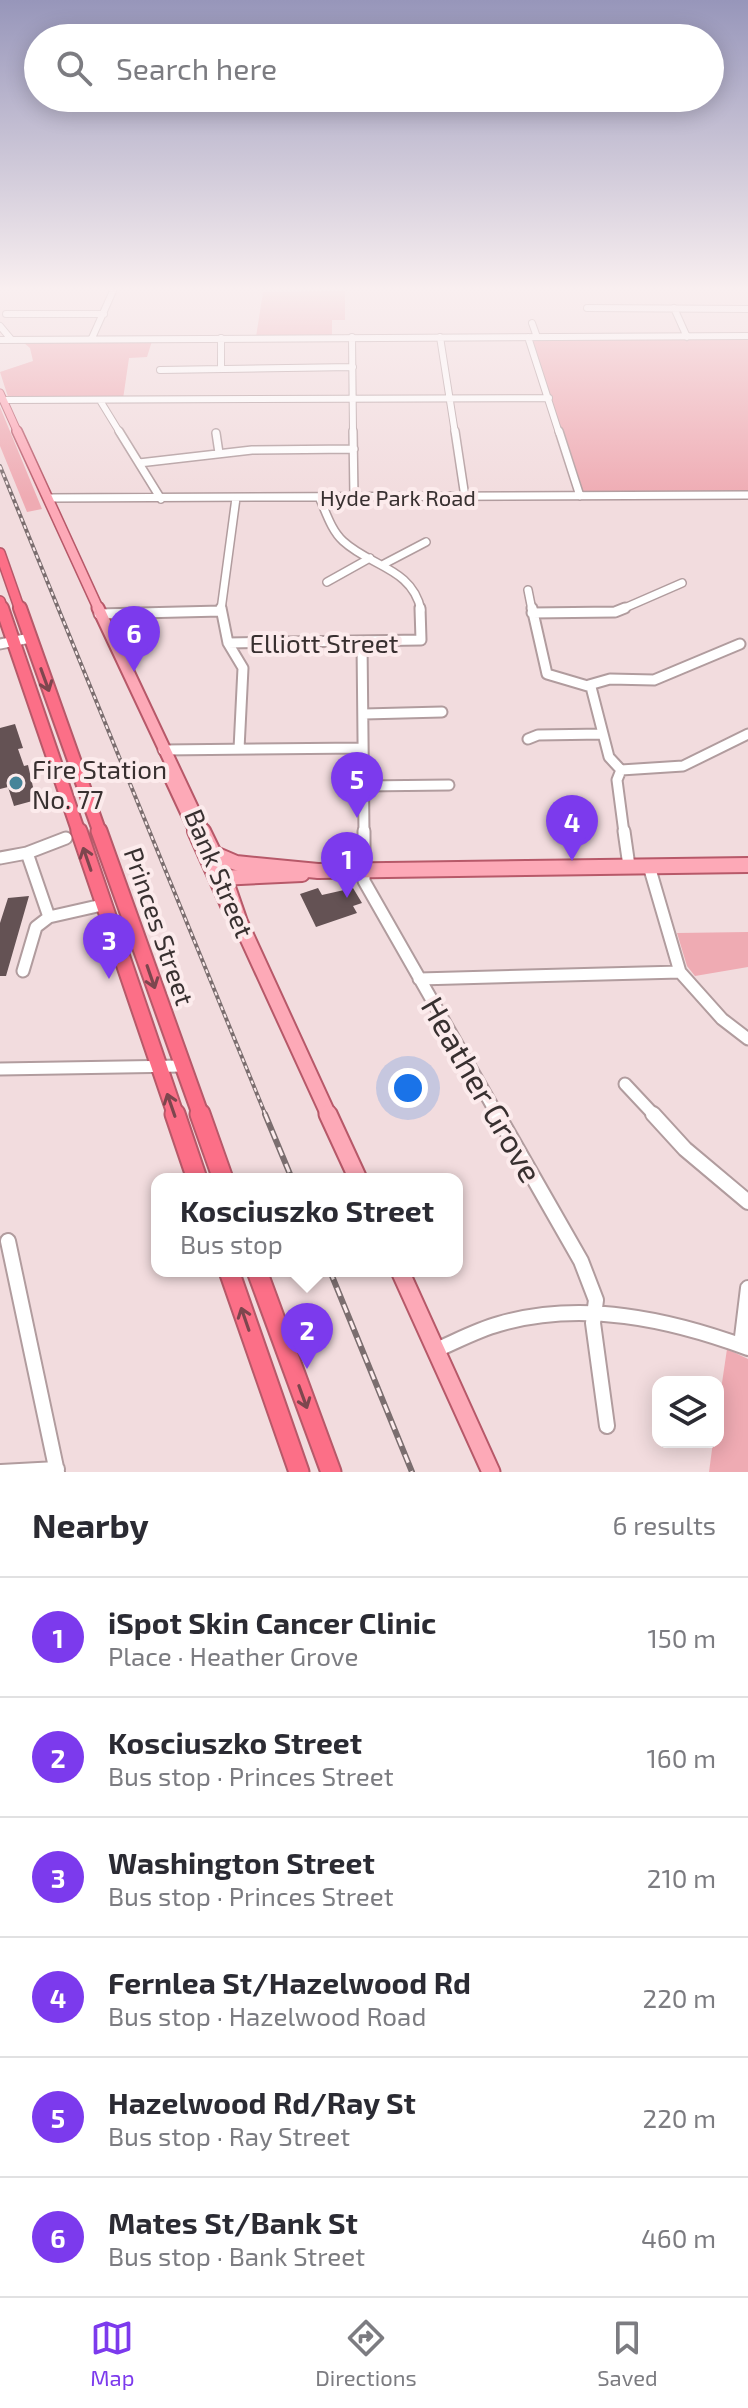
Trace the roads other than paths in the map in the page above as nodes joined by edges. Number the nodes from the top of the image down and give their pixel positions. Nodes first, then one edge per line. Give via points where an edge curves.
1 (221, 360) edge
2 (353, 360) edge
3 (444, 360) edge
4 (536, 360) edge
5 (353, 367) junction
6 (221, 369) junction
7 (160, 370) dead end
8 (2, 397) edge
9 (549, 398) junction
10 (450, 399) junction
11 (353, 400) junction
12 (101, 402) junction
13 (216, 433) dead end
14 (354, 449) junction
15 (219, 453) junction
16 (139, 463) junction
17 (748, 495) edge
18 (580, 496) junction
19 (319, 497) junction
20 (354, 497) junction
21 (465, 497) junction
22 (48, 498) junction
23 (236, 498) junction
24 (161, 499) junction
25 (426, 542) dead end
26 (0, 553) edge
27 (370, 558) junction
28 (384, 564) junction
29 (327, 582) dead end
30 (682, 583) dead end
31 (528, 590) dead end
32 (0, 601) edge
33 (221, 611) junction
34 (532, 613) junction
35 (99, 614) junction
36 (30, 638) junction
37 (362, 642) junction
38 (7, 643) edge
39 (228, 643) junction
40 (740, 644) dead end
41 (589, 685) junction
42 (442, 712) dead end
43 (364, 714) junction
44 (603, 734) junction
45 (748, 734) edge
46 (528, 739) dead end
47 (363, 748) junction
48 (239, 749) junction
49 (163, 750) junction
50 (621, 770) junction
51 (449, 785) dead end
52 (364, 786) junction
53 (66, 838) dead end
54 (27, 853) junction
55 (214, 853) junction
56 (0, 858) edge
57 (236, 863) junction
58 (748, 865) edge
59 (629, 866) junction
60 (649, 866) junction
61 (318, 871) junction
62 (365, 871) junction
63 (221, 875) junction
64 (102, 905) junction
65 (49, 917) junction
66 (23, 971) dead end
67 (680, 972) junction
68 (419, 979) junction
69 (748, 1039) edge
70 (182, 1066) junction
71 (158, 1068) junction
72 (0, 1069) edge
73 (625, 1084) dead end
74 (195, 1173) edge
75 (221, 1173) edge
76 (355, 1173) edge
77 (748, 1202) edge
78 (8, 1241) dead end
79 (231, 1277) edge
80 (259, 1277) edge
81 (403, 1277) edge
82 (748, 1288) edge
83 (596, 1311) junction
84 (744, 1347) edge
85 (436, 1350) junction
86 (607, 1426) dead end
87 (57, 1471) edge
88 (1, 1472) edge
89 (299, 1472) edge
90 (331, 1472) edge
91 (491, 1472) edge

1 - 6 street
2 - 5 street
3 - 10 street
4 - 9 street
5 - 6 street
5 - 11 street
6 - 7 street
8 - 12 street
8 - 22 main road, Bank Street
9 - 10 street
9 - 18 street
10 - 11 street
10 - 21 street
11 - 12 street
11 - 14 street
12 - 16 street
13 - 15 street
14 - 15 street
14 - 20 street
15 - 16 street
16 - 24 street
17 - 18 street, Hyde Park Road
18 - 21 street, Hyde Park Road
19 - 20 street, Hyde Park Road
19 - 23 street, Hyde Park Road
19 - 27 street, Elliott Street via 342,540
20 - 21 street, Hyde Park Road
22 - 24 street, Hyde Park Road
22 - 35 main road, Bank Street
23 - 24 street, Hyde Park Road
23 - 33 street
25 - 28 street
26 - 36 highway, Princes Street
27 - 28 street, Elliott Street
27 - 29 street
28 - 37 street, Elliott Street via 414,587 424,634 421,640 408,642
30 - 34 street via 615,612
31 - 34 street
32 - 38 highway, Princes Street
33 - 35 street
33 - 39 street
34 - 41 street via 547,674
35 - 49 main road, Bank Street
36 - 38 street
36 -> 70 highway, Princes Street
37 - 39 street, Elliott Street
37 - 43 street
64 -> 38 highway, Princes Street
39 - 48 street via 243,668
40 - 41 street via 654,680 610,679
41 - 44 street
42 - 43 street
43 - 47 street
44 - 46 street
44 - 50 street via 609,757
45 - 50 street via 683,766
47 - 48 street
47 - 52 street
48 - 49 street
49 - 55 main road, Bank Street
49 - 63 main road via 182,808
50 - 59 street via 617,780
51 - 52 street
52 - 62 street
53 - 54 street
54 - 56 street
54 - 65 street
55 - 57 main road
55 - 63 main road, Bank Street
57 - 61 main road
57 - 63 main road
58 - 60 main road
59 - 60 main road
59 - 62 main road
60 - 67 street
61 - 62 main road
61 - 63 main road
62 - 68 street, Heather Grove via 367,886
63 - 76 main road, Bank Street
64 - 65 street
64 - 71 highway, Princes Street
65 - 66 street via 36,927
67 - 68 street
67 - 69 street via 722,1019
68 - 83 street, Heather Grove via 581,1261
70 - 71 street
70 - 75 highway, Princes Street
71 - 72 street
74 -> 71 highway, Princes Street
73 - 77 street via 685,1149
78 - 87 street
89 -> 79 highway
80 -> 90 highway
81 - 85 main road
82 - 84 street
83 - 84 street via 698,1329
83 - 85 street via 504,1322
83 - 86 street, Heather Grove via 593,1323
85 - 91 main road
87 - 88 street

